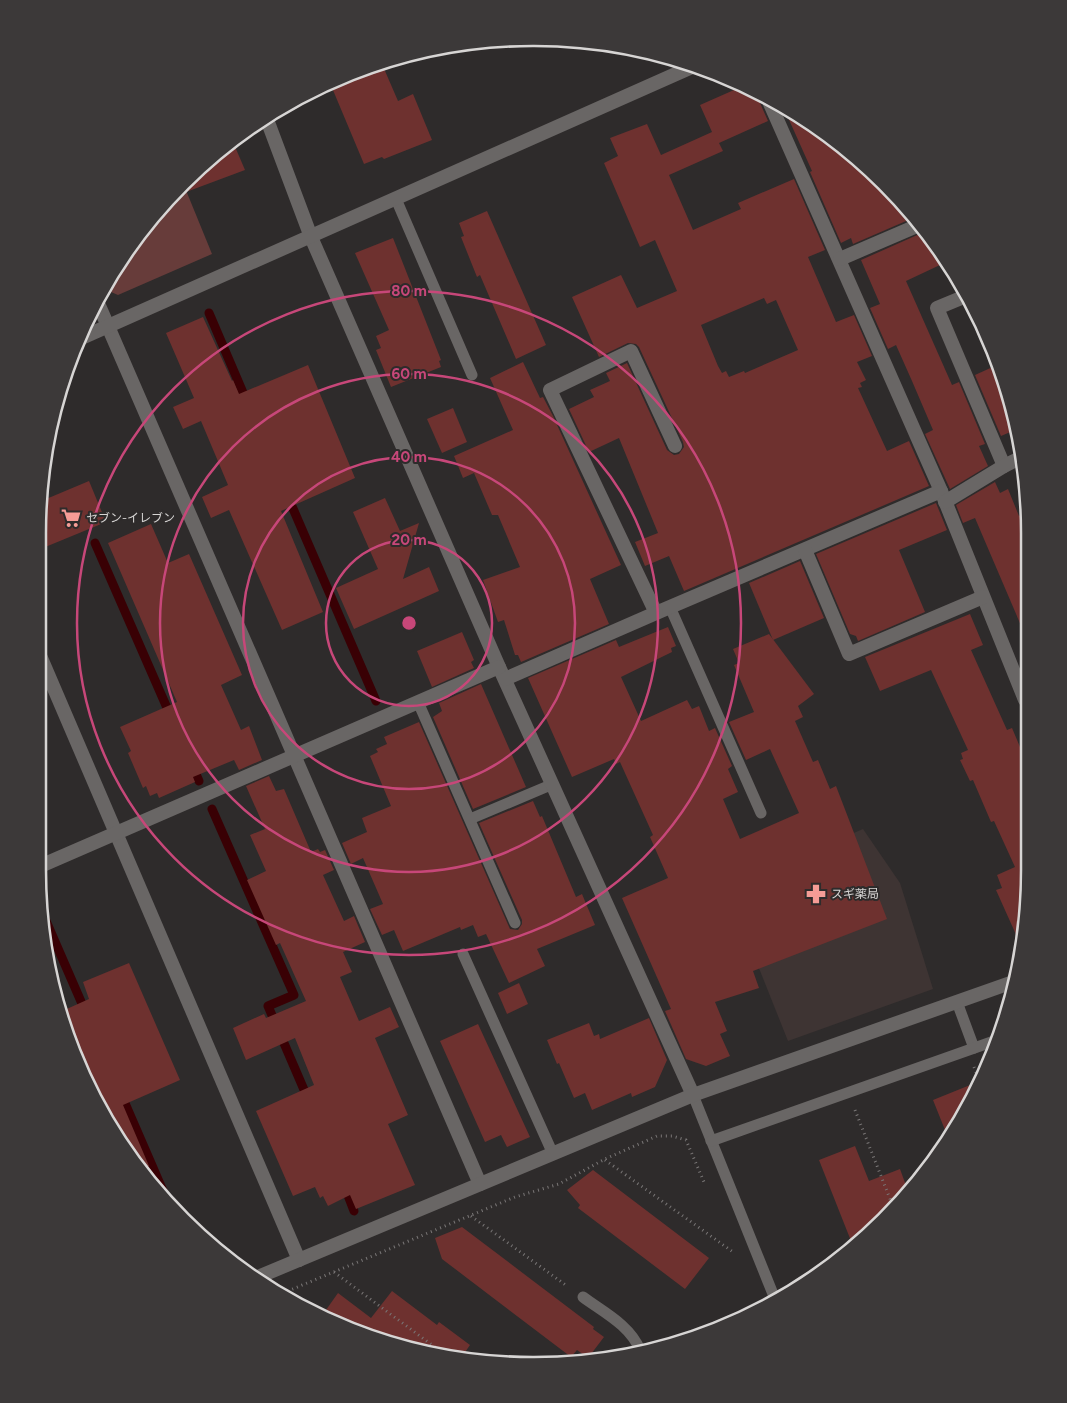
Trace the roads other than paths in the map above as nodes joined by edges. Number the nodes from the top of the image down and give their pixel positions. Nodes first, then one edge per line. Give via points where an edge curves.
1 (684, 70) edge
2 (773, 110) edge
3 (269, 125) edge
4 (396, 199) junction
5 (912, 227) edge
6 (311, 237) junction
7 (840, 259) junction
8 (960, 299) edge
9 (100, 310) edge
10 (108, 327) junction
11 (88, 335) edge
12 (472, 375) dead end
13 (675, 446) dead end
14 (1015, 460) edge
15 (1004, 466) junction
16 (943, 497) junction
17 (804, 550) junction
18 (984, 597) junction
19 (670, 607) junction
20 (656, 613) junction
21 (46, 670) edge
22 (502, 673) junction
23 (1021, 690) edge
24 (418, 702) junction
25 (294, 756) junction
26 (552, 784) junction
27 (761, 813) dead end
28 (470, 820) junction
29 (116, 833) junction
30 (46, 864) edge
31 (515, 923) dead end
32 (463, 954) dead end
33 (1007, 984) edge
34 (958, 1002) junction
35 (989, 1043) edge
36 (974, 1048) junction
37 (693, 1095) junction
38 (712, 1141) junction
39 (553, 1154) junction
40 (480, 1184) junction
41 (299, 1260) junction
42 (263, 1275) edge
43 (773, 1293) edge
44 (583, 1297) road end
45 (638, 1345) edge

1 - 4 street
2 - 7 street
3 - 6 street
4 - 6 street
4 - 12 lane
5 - 7 street
6 - 10 street
6 - 22 street
7 - 16 street
8 - 15 street via 937,308
9 - 10 street
10 - 11 street
10 - 25 street
13 - 20 street via 632,352 550,390
14 - 15 street
15 - 16 street
16 - 17 street
16 - 18 street
17 - 18 street via 849,654
17 - 19 street
18 - 23 street
19 - 20 street
19 - 27 lane
20 - 22 street
21 - 29 street
22 - 24 street
22 - 26 street
24 - 25 street
24 - 28 lane
25 - 29 street
25 - 40 street
26 - 28 lane
26 - 37 street
28 - 31 lane
29 - 30 street
29 - 41 street
32 - 39 lane
33 - 34 street
34 - 36 lane
34 - 37 street
35 - 36 lane
36 - 38 lane
37 - 38 lane
37 - 39 street
38 - 43 lane
39 - 40 street
40 - 41 street
41 - 42 street
44 - 45 lane via 624,1327

